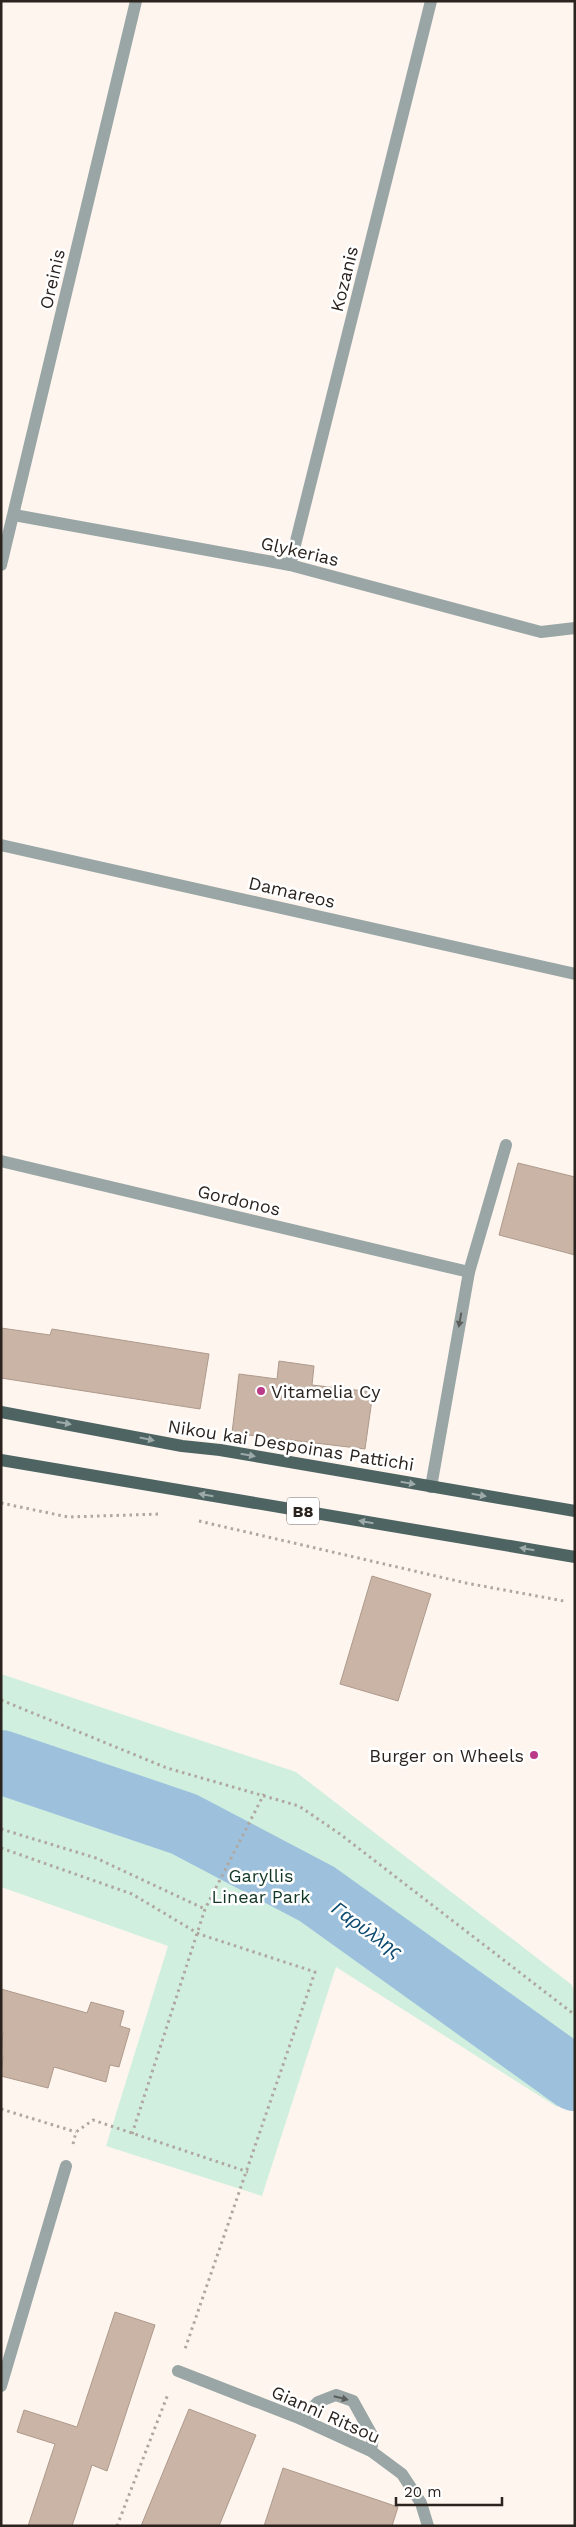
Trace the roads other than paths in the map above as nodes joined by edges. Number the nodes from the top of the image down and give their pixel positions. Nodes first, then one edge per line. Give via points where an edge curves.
1 (136, 1) edge
2 (431, 1) edge
3 (14, 515) junction
4 (1, 565) edge
5 (290, 565) junction
6 (575, 628) edge
7 (1, 845) edge
8 (575, 974) edge
9 (506, 1145) dead end
10 (1, 1161) edge
11 (469, 1272) junction
12 (1, 1412) edge
13 (1, 1460) edge
14 (430, 1486) junction
15 (575, 1511) edge
16 (575, 1557) edge
17 (66, 2166) road end
18 (178, 2371) road end
19 (1, 2386) edge
20 (302, 2419) junction
21 (371, 2451) junction
22 (428, 2526) edge

1 - 3 street, Oreinis
2 - 5 street, Kozanis
3 - 4 street, Oreinis
3 - 5 street, Glykerias
5 - 6 street, Glykerias via 541,632
7 - 8 street, Damareos
9 - 11 street
10 - 11 street, Gordonos
11 -> 14 street
12 -> 14 main road, Nikou kai Despoinas Pattichi via 182,1446
16 -> 13 main road, B8
14 -> 15 main road, Nikou kai Despoinas Pattichi
17 - 19 street
18 - 20 street, Gianni Ritsou
20 - 21 street, Gianni Ritsou
20 -> 21 street via 318,2402 336,2395 353,2401 373,2438
21 - 22 street, Gianni Ritsou via 402,2474 420,2503

